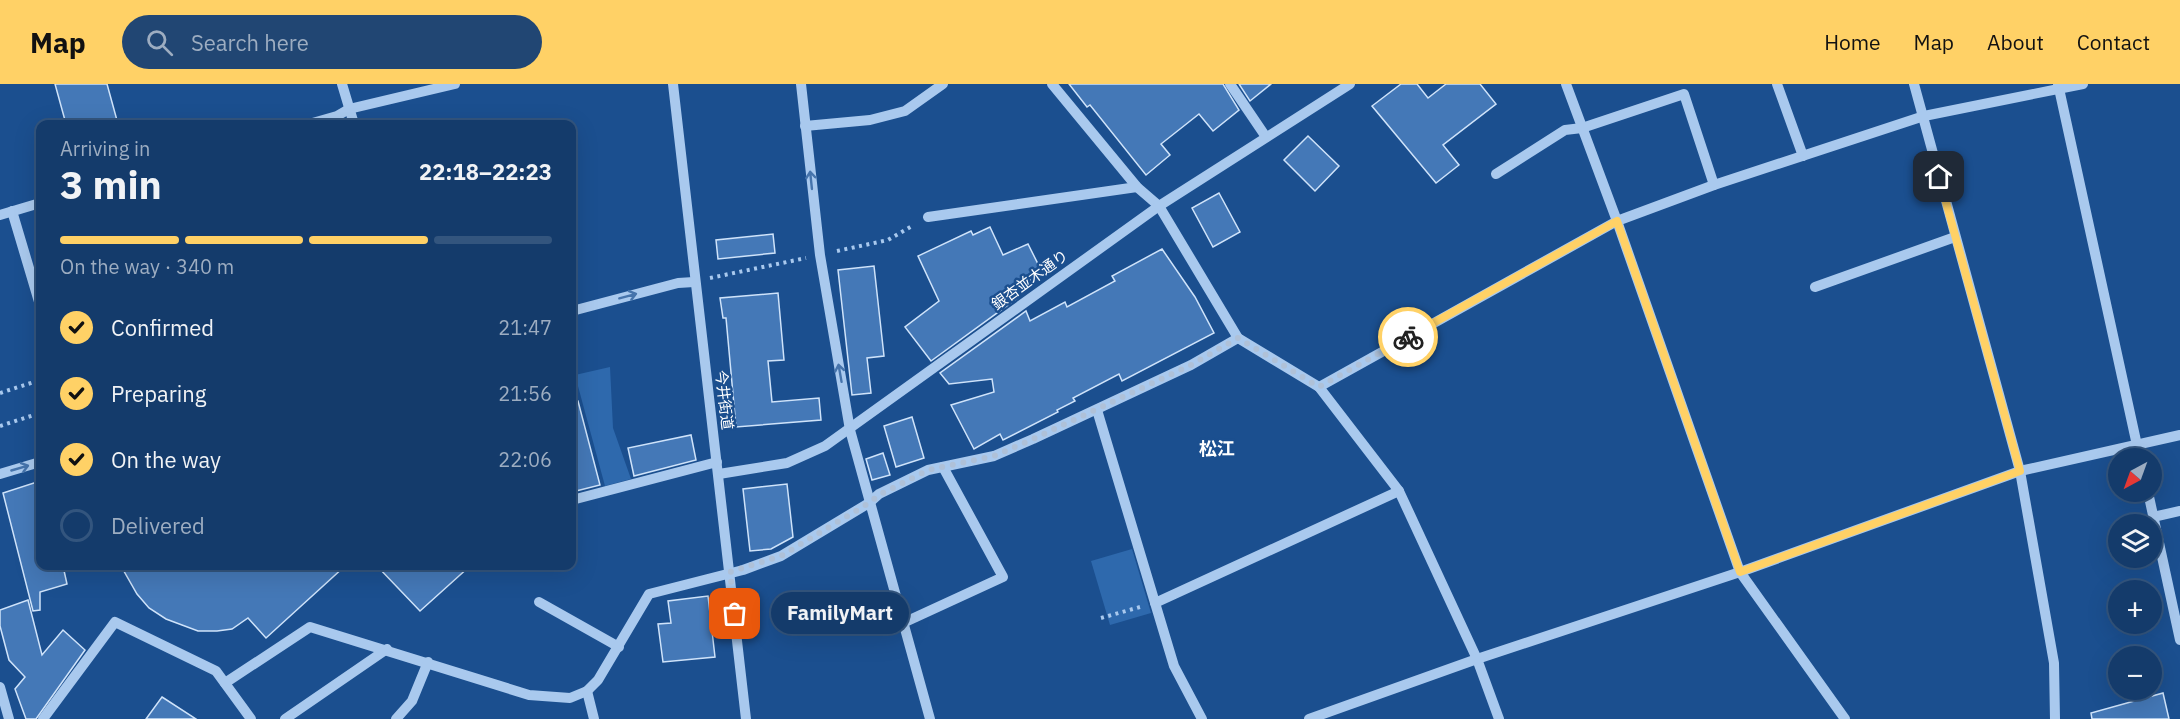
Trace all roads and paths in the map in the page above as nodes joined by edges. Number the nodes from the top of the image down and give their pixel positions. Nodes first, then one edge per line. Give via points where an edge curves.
1 (342, 84) edge
2 (455, 84) edge
3 (673, 84) edge
4 (801, 84) edge
5 (943, 84) edge
6 (1052, 84) edge
7 (1230, 84) edge
8 (1350, 84) edge
9 (1566, 84) edge
10 (1777, 84) edge
11 (1914, 84) edge
12 (2083, 84) edge
13 (2059, 87) edge
14 (349, 109) junction
15 (1924, 116) junction
16 (323, 120) edge
17 (353, 120) edge
18 (805, 126) junction
19 (1581, 128) junction
20 (1266, 137) junction
21 (1803, 156) junction
22 (1496, 174) dead end
23 (1714, 185) junction
24 (1137, 186) junction
25 (36, 204) edge
26 (1159, 206) junction
27 (12, 211) junction
28 (0, 215) edge
29 (927, 217) dead end
30 (1617, 221) junction
31 (1955, 237) junction
32 (694, 282) junction
33 (1815, 287) dead end
34 (36, 292) edge
35 (576, 310) edge
36 (1238, 338) junction
37 (34, 382) dead end
38 (1319, 387) junction
39 (0, 393) edge
40 (1097, 410) junction
41 (36, 414) edge
42 (0, 426) edge
43 (850, 430) junction
44 (2180, 435) edge
45 (2137, 445) junction
46 (2138, 448) edge
47 (717, 462) junction
48 (36, 463) edge
49 (943, 467) junction
50 (2020, 471) junction
51 (0, 474) edge
52 (719, 474) junction
53 (1399, 491) junction
54 (576, 499) edge
55 (869, 503) junction
56 (2180, 511) edge
57 (2162, 515) edge
58 (2162, 557) edge
59 (730, 572) junction
60 (1740, 572) junction
61 (539, 602) dead end
62 (1155, 603) junction
63 (1101, 618) dead end
64 (903, 623) junction
65 (2179, 633) edge
66 (618, 647) junction
67 (387, 649) junction
68 (1477, 659) junction
69 (428, 662) junction
70 (225, 682) junction
71 (587, 691) junction
72 (1, 695) edge
73 (9, 719) edge
74 (43, 719) edge
75 (251, 719) edge
76 (285, 719) edge
77 (396, 719) edge
78 (594, 719) edge
79 (746, 719) edge
80 (930, 719) edge
81 (1202, 719) edge
82 (1309, 719) edge
83 (1499, 719) edge
84 (1845, 719) edge
85 (2055, 719) edge

1 - 14 street
2 - 14 street
3 - 32 street, 今井街道
4 - 18 street
5 - 18 street via 905,111 870,120
6 - 24 street
7 - 20 street
8 - 20 street, 銀杏並木通り
9 - 19 street
10 - 21 street
11 - 15 street
12 - 13 street
13 - 15 street
13 - 45 street
14 - 16 street
14 - 17 street
15 - 21 street
15 - 31 street
43 -> 18 street via 820,255
19 - 22 street via 1564,130
19 - 23 street via 1684,94
19 - 30 street
20 - 26 street, 銀杏並木通り
21 - 23 street
23 - 30 street
24 - 26 street
24 - 29 street
25 - 27 street
26 - 36 street
26 - 43 street, 銀杏並木通り
27 - 28 street
27 - 34 street
30 - 38 street
30 - 60 street
31 - 33 street
31 - 50 street
35 -> 32 street
32 - 47 street, 今井街道
36 - 38 street
36 - 40 street
37 - 39 path
38 - 53 street
40 - 49 street via 994,456
40 - 62 street
41 - 42 path
43 - 52 street, 銀杏並木通り via 805,457
43 - 55 street
44 - 45 street
45 - 46 street
45 - 50 street
47 - 52 street, 今井街道
47 - 54 street
51 -> 48 street
49 - 55 street via 928,470
49 - 64 street via 1003,577
50 - 60 street
50 - 85 street via 2054,663
52 - 59 street, 今井街道
53 - 62 street
53 - 68 street
55 - 59 street via 781,556
55 - 64 street
56 - 57 street
58 - 65 street
59 - 66 street via 649,594
59 - 79 street, 今井街道
60 - 68 street
60 - 84 street
61 - 66 street
62 - 63 path
62 - 81 street via 1174,666
64 - 80 street
66 - 71 street
67 - 69 street
67 - 70 street via 310,627
67 - 76 street
68 - 82 street
68 - 83 street
69 - 71 street via 529,695 570,698
69 - 77 street via 412,701
70 - 74 street via 216,671 115,622
70 - 75 street
71 - 78 street
72 - 73 street

